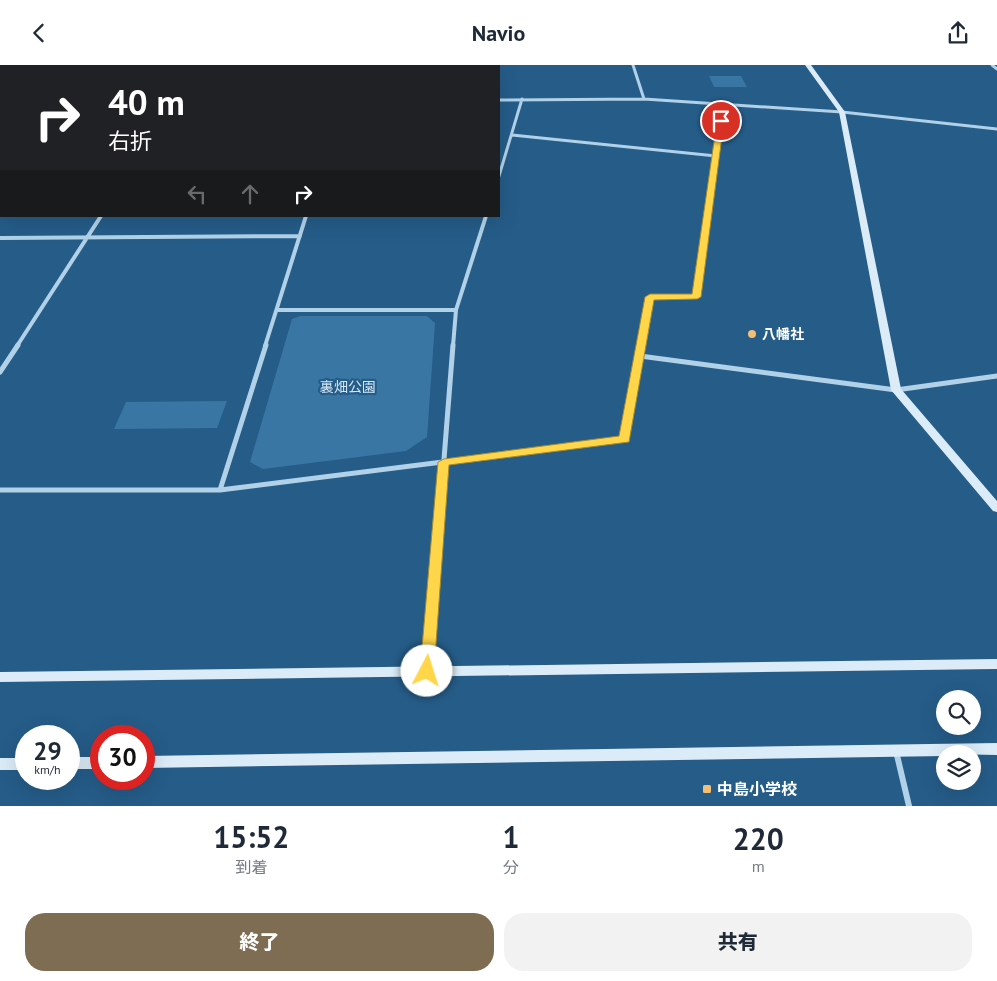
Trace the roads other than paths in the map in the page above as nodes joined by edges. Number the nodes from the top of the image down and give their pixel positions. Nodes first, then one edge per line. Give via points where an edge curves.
1 (633, 65) edge
2 (808, 65) edge
3 (992, 65) edge
4 (997, 69) edge
5 (500, 99) edge
6 (522, 99) junction
7 (644, 99) junction
8 (723, 104) junction
9 (842, 113) junction
10 (997, 129) edge
11 (512, 135) junction
12 (716, 156) junction
13 (500, 173) edge
14 (100, 217) edge
15 (306, 217) edge
16 (486, 217) edge
17 (300, 237) junction
18 (0, 238) edge
19 (87, 238) junction
20 (277, 310) junction
21 (456, 310) junction
22 (640, 356) junction
23 (0, 372) edge
24 (997, 377) edge
25 (896, 390) junction
26 (444, 462) junction
27 (0, 490) edge
28 (220, 490) junction
29 (997, 508) edge
30 (997, 664) edge
31 (427, 671) junction
32 (0, 677) edge
33 (997, 749) edge
34 (896, 751) junction
35 (155, 762) edge
36 (0, 764) edge
37 (15, 764) edge
38 (909, 806) edge

1 - 7 street
2 - 9 street
3 - 4 street
5 - 6 street
6 - 7 street
6 - 11 street
7 - 8 street
8 - 9 street
8 - 12 street
9 - 10 street
9 - 25 street
11 - 12 street
11 - 13 street
12 - 22 street via 697,297 650,297
14 - 19 street
15 - 17 street
16 - 21 street
17 - 19 street
17 - 20 street
18 - 19 street
19 - 23 street
20 - 21 street
20 - 28 street
21 - 26 street
22 - 25 street
22 - 26 street via 625,439
24 - 25 street
25 - 29 street
26 - 28 street
26 - 31 street
27 - 28 street
30 - 31 street
31 - 32 street
33 - 34 street
34 - 35 street
34 - 38 street
36 - 37 street

